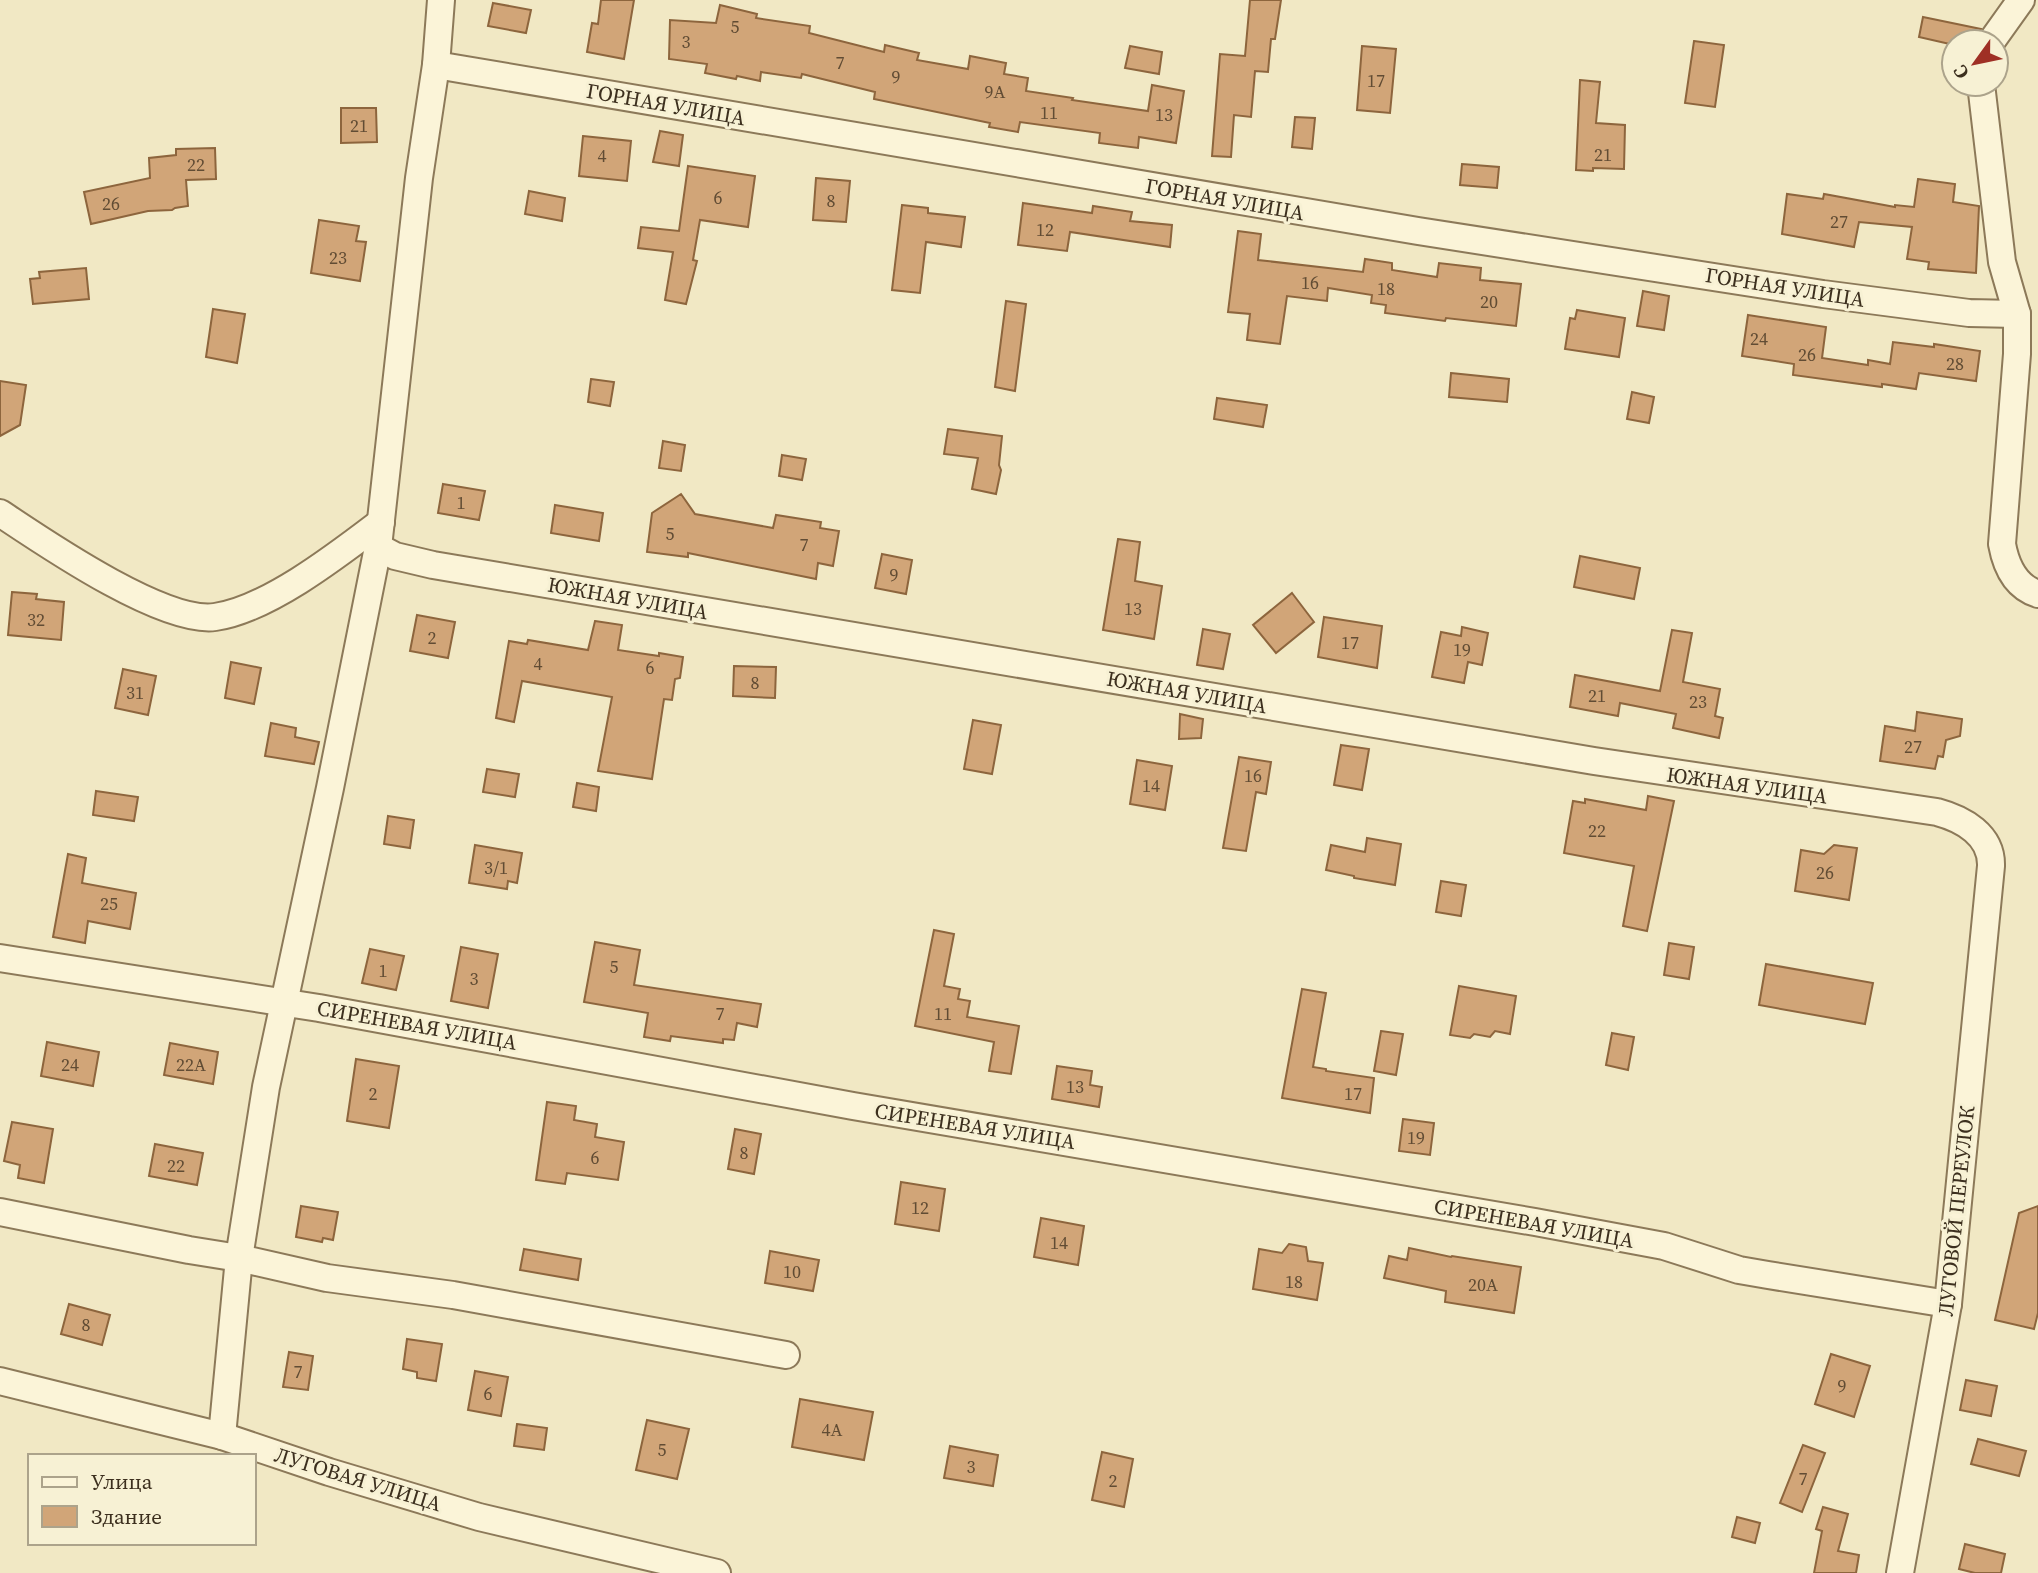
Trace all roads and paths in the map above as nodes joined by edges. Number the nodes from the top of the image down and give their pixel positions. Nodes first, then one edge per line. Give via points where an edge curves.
1 (441, 0) edge
2 (2021, 0) edge
3 (2001, 28) edge
4 (436, 65) junction
5 (1983, 98) edge
6 (2017, 314) junction
7 (0, 513) edge
8 (380, 534) junction
9 (2038, 594) edge
10 (1989, 847) joint
11 (0, 958) edge
12 (283, 1002) junction
13 (0, 1212) edge
14 (239, 1258) junction
15 (1948, 1304) junction
16 (786, 1356) dead end
17 (0, 1381) edge
18 (222, 1436) junction
19 (717, 1573) edge
20 (1900, 1573) edge

1 - 4 street
2 - 3 street
4 - 6 street, ГОРНАЯ УЛИЦА via 1418,231 1850,297 1969,313
4 - 8 street via 419,177
5 - 6 street via 2002,262
6 - 9 street via 2001,544 2019,583
7 - 8 street via 151,602 206,617 244,608
8 - 10 street, ЮЖНАЯ УЛИЦА via 409,561 445,568 1594,761 1937,812 1964,822
8 - 12 street
10 - 15 street, ЛУГОВОЙ ПЕРЕУЛОК via 1992,861 1982,975
11 - 12 street, СИРЕНЕВАЯ УЛИЦА
12 - 14 street
12 - 15 street, СИРЕНЕВАЯ УЛИЦА via 1664,1246 1739,1270
13 - 14 street
14 - 16 street via 327,1278 453,1295
14 - 18 street
15 - 20 street, ЛУГОВОЙ ПЕРЕУЛОК
17 - 18 street, ЛУГОВАЯ УЛИЦА
18 - 19 street, ЛУГОВАЯ УЛИЦА via 479,1517

